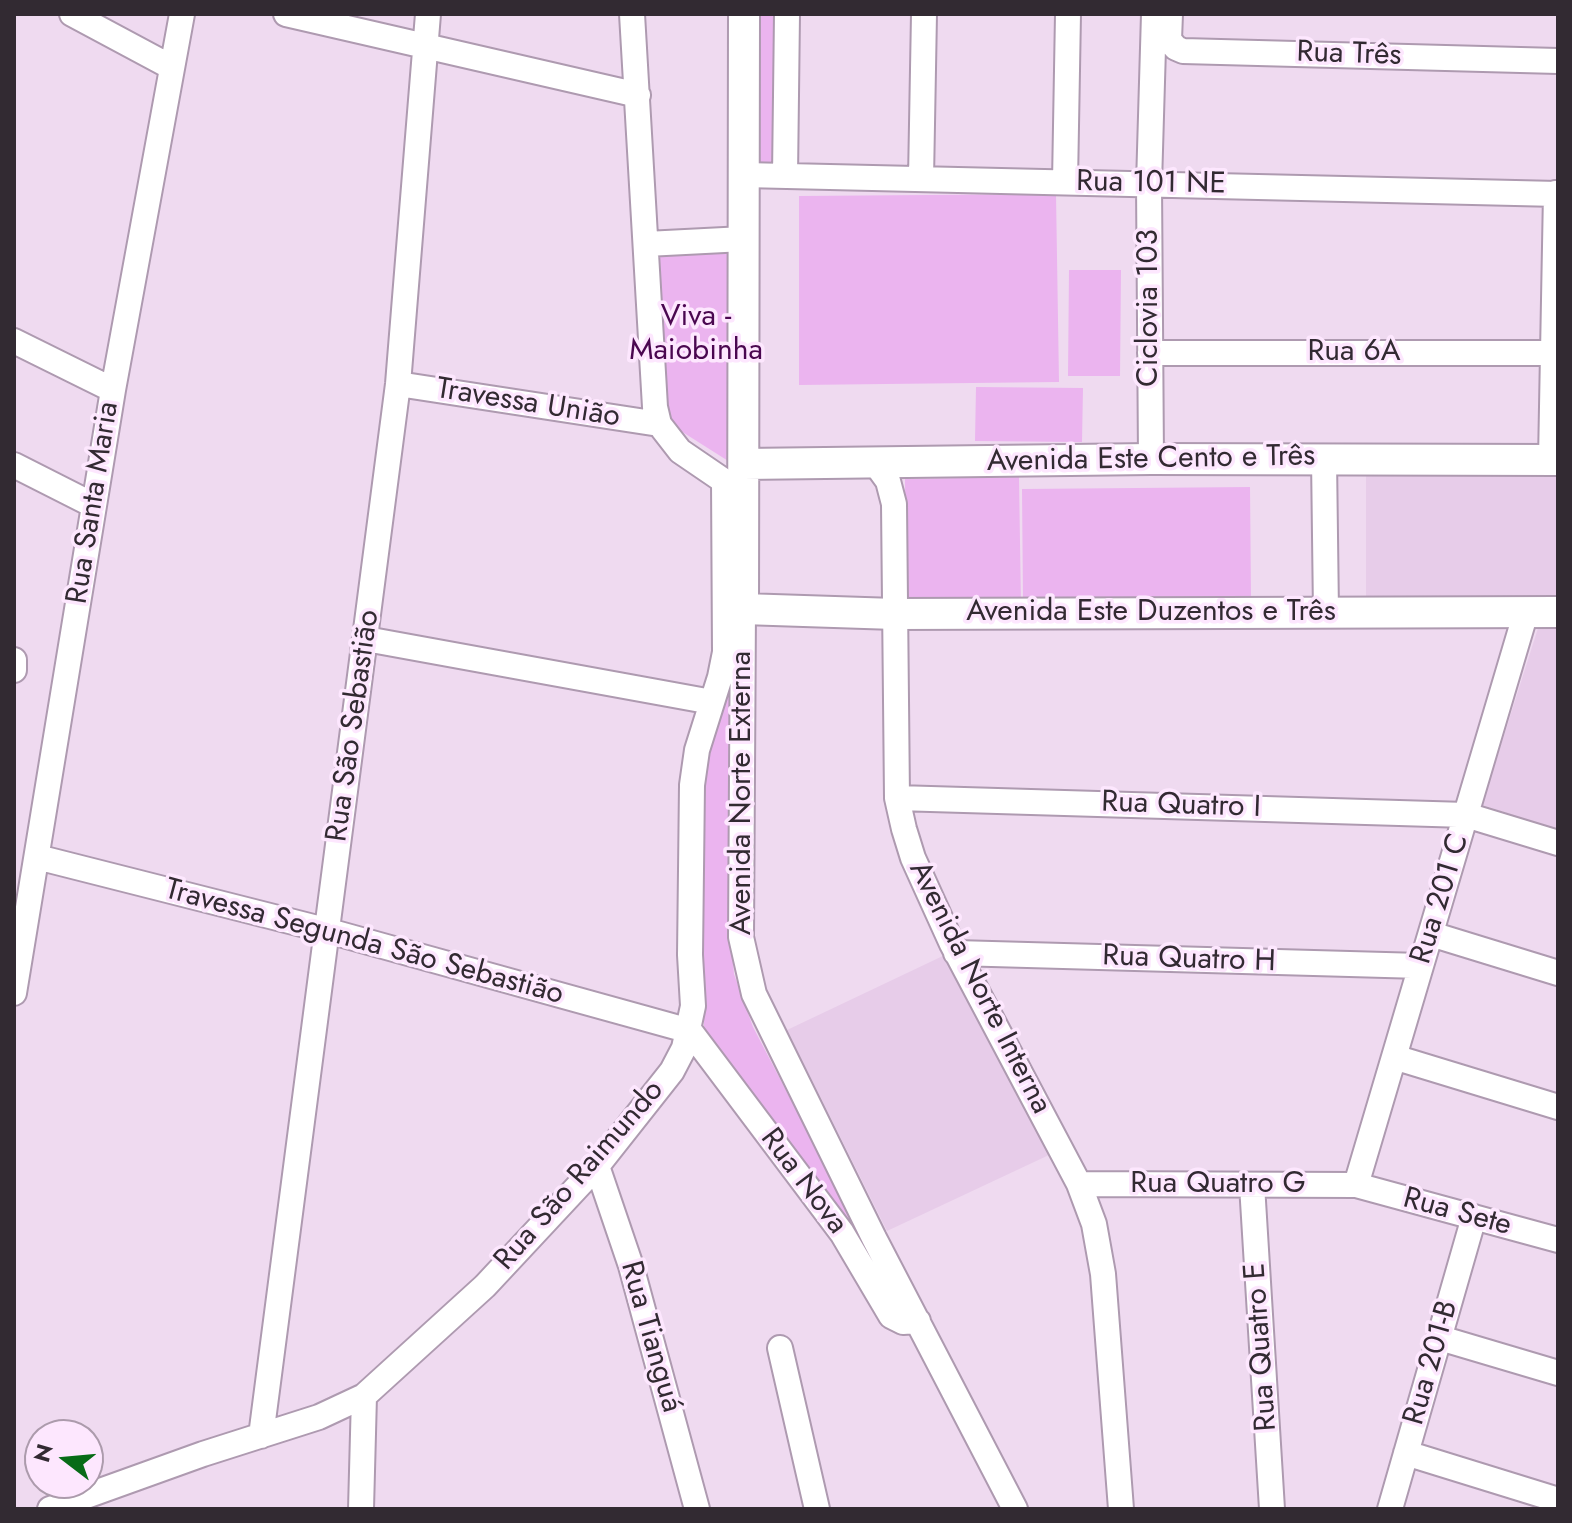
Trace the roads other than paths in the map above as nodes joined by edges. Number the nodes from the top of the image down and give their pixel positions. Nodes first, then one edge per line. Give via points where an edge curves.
1 (72, 14) edge
2 (182, 14) edge
3 (286, 14) edge
4 (428, 14) edge
5 (632, 14) edge
6 (744, 14) edge
7 (787, 14) edge
8 (924, 14) edge
9 (1068, 14) edge
10 (1154, 14) edge
11 (1170, 14) edge
12 (425, 48) junction
13 (1558, 61) edge
14 (171, 67) junction
15 (638, 95) junction
16 (744, 175) junction
17 (785, 176) junction
18 (921, 179) junction
19 (1065, 182) junction
20 (1149, 184) junction
21 (1557, 194) edge
22 (744, 239) junction
23 (646, 244) junction
24 (14, 341) edge
25 (1150, 353) junction
26 (1555, 353) edge
27 (398, 384) junction
28 (113, 390) junction
29 (659, 424) junction
30 (1324, 458) junction
31 (1151, 459) junction
32 (1554, 460) edge
33 (875, 463) junction
34 (14, 465) edge
35 (737, 475) junction
36 (93, 505) junction
37 (743, 609) junction
38 (1526, 612) junction
39 (1558, 612) edge
40 (1326, 613) junction
41 (895, 614) junction
42 (366, 639) junction
43 (14, 660) edge
44 (14, 670) edge
45 (712, 702) junction
46 (897, 798) junction
47 (1466, 815) junction
48 (1558, 843) edge
49 (37, 857) junction
50 (325, 930) junction
51 (1431, 934) junction
52 (956, 953) junction
53 (1421, 966) junction
54 (1558, 973) edge
55 (15, 982) edge
56 (690, 1031) junction
57 (1394, 1057) junction
58 (1558, 1107) edge
59 (597, 1166) junction
60 (1079, 1184) junction
61 (1252, 1185) junction
62 (1356, 1185) junction
63 (1474, 1217) junction
64 (1558, 1240) edge
65 (918, 1321) junction
66 (1440, 1338) junction
67 (780, 1348) dead end
68 (1558, 1373) edge
69 (364, 1396) junction
70 (261, 1436) junction
71 (1406, 1453) junction
72 (1558, 1500) edge
73 (50, 1509) edge
74 (361, 1509) edge
75 (697, 1509) edge
76 (817, 1509) edge
77 (1015, 1509) edge
78 (1121, 1509) edge
79 (1272, 1509) edge
80 (1390, 1509) edge

1 - 14 street
2 - 14 street, Rua Santa Maria
3 - 12 street
4 - 12 street, Rua São Sebastião
5 - 15 street
6 - 16 main road, Avenida Norte Externa
7 - 17 street
8 - 18 street
9 - 19 street
10 - 20 street, Ciclovia 103
11 - 13 street, Rua Três via 1169,40 1183,51
12 - 15 street
12 - 27 street, Rua São Sebastião
14 - 28 street, Rua Santa Maria
15 - 23 street
16 - 17 street, Rua 101 NE
16 - 22 main road, Avenida Norte Externa
17 - 18 street, Rua 101 NE
18 - 19 street, Rua 101 NE
19 - 20 street, Rua 101 NE
20 - 21 street, Rua 101 NE
20 - 25 street, Ciclovia 103
21 - 26 street
22 - 23 street
22 - 35 main road, Avenida Norte Externa
23 - 29 street
24 - 28 street
25 - 26 street, Rua 6A
25 - 31 street, Ciclovia 103
26 - 32 street
27 - 29 street, Travessa União
27 - 42 street, Rua São Sebastião
28 - 36 street, Rua Santa Maria
29 - 35 street via 680,451
30 - 31 main road, Avenida Este Cento e Três
30 - 32 main road, Avenida Este Cento e Três
30 - 40 street
31 - 33 main road, Avenida Este Cento e Três
33 - 35 main road, Avenida Este Cento e Três
33 - 41 street, Avenida Norte Interna via 888,481 894,504
34 - 36 street
35 - 37 main road, Avenida Norte Externa
35 - 45 street, Rua São Raimundo via 725,652
36 - 49 street, Rua Santa Maria
37 - 41 main road, Avenida Este Duzentos e Três
37 - 65 street, Avenida Norte Externa via 740,923 746,966 754,994
38 - 39 main road, Avenida Este Duzentos e Três
38 - 40 main road, Avenida Este Duzentos e Três
38 - 47 street, Rua 201 C
40 - 41 main road, Avenida Este Duzentos e Três
41 - 46 street, Avenida Norte Interna
42 - 45 street
42 - 50 street, Rua São Sebastião
43 - 44 street
45 - 56 street, Rua São Raimundo via 692,785
46 - 47 street, Rua Quatro I
46 - 52 street, Avenida Norte Interna via 913,858
47 - 48 street, Rua Quatro I
47 - 51 street, Rua 201 C
49 - 50 street, Travessa Segunda São Sebastião
49 - 55 street, Rua Santa Maria
50 - 56 street, Travessa Segunda São Sebastião
50 - 70 street, Rua São Sebastião
51 - 53 street, Rua 201 C
51 - 54 street
52 - 53 street, Rua Quatro H
52 - 60 street, Avenida Norte Interna
53 - 57 street, Rua 201 C
56 - 59 street, Rua São Raimundo via 672,1071
56 - 65 street, Rua Nova via 842,1233 891,1316
57 - 58 street
57 - 62 street, Rua 201 C
59 - 69 street, Rua São Raimundo via 485,1286
59 - 75 street, Rua Tianguá via 631,1266
60 - 61 street, Rua Quatro G
60 - 78 street, Avenida Norte Interna via 1094,1224 1103,1274
61 - 62 street, Rua Quatro G
61 - 79 street, Rua Quatro E
62 - 63 street, Rua Sete
63 - 64 street, Rua Sete
63 - 66 street, Rua 201-B
65 - 77 street, Avenida Norte Externa
66 - 68 street
66 - 71 street, Rua 201-B
67 - 76 street
69 - 70 street, Rua São Raimundo
69 - 74 street
70 - 73 street, Rua São Raimundo
71 - 72 street
71 - 80 street, Rua 201-B

